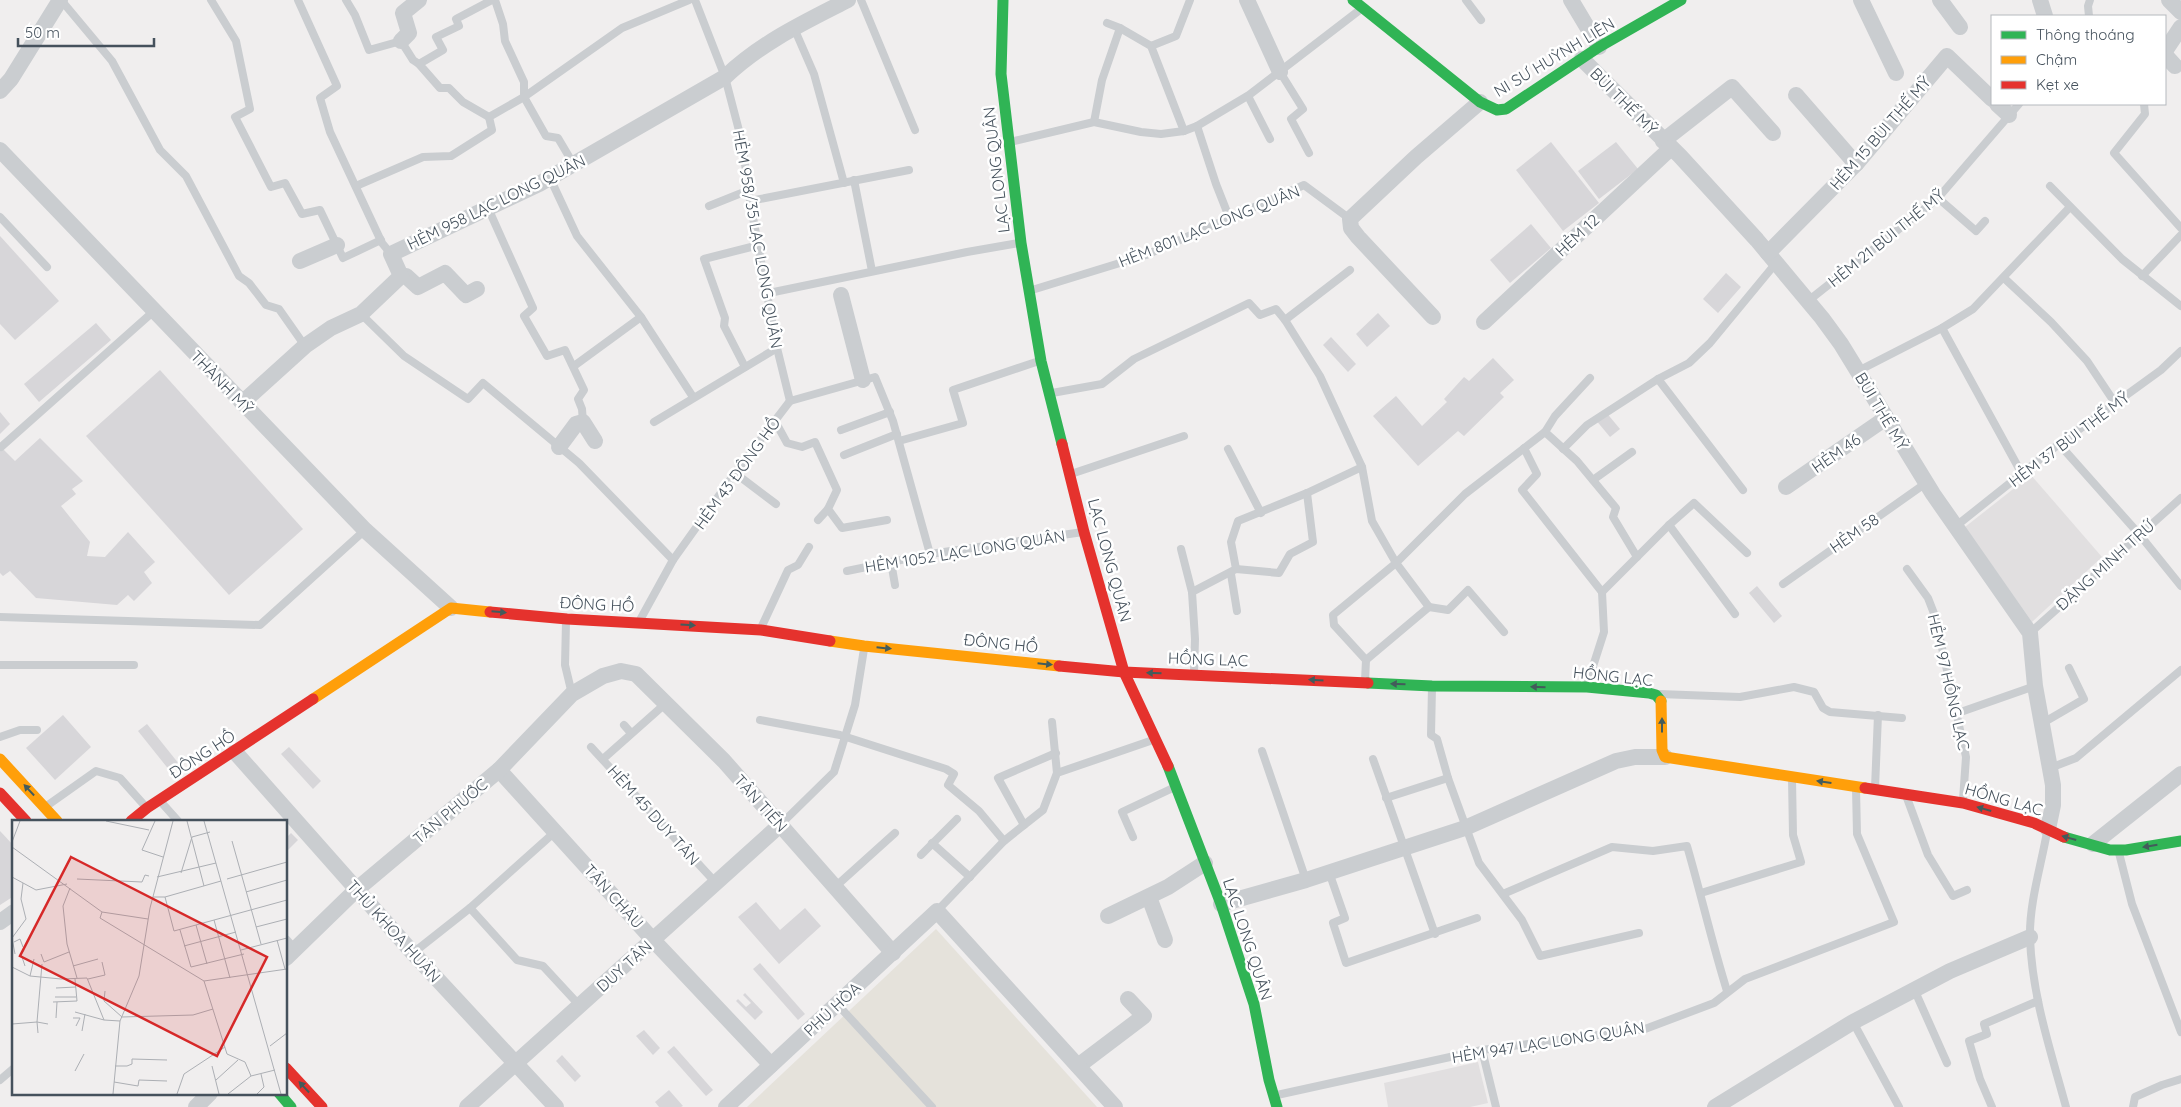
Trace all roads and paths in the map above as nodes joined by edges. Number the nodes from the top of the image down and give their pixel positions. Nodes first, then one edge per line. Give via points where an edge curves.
1 (61, 0) edge
2 (212, 0) edge
3 (298, 0) edge
4 (346, 0) edge
5 (419, 0) edge
6 (493, 0) edge
7 (689, 0) edge
8 (695, 0) edge
9 (848, 0) edge
10 (861, 0) edge
11 (1002, 0) edge
12 (1190, 0) edge
13 (1246, 0) edge
14 (1466, 0) edge
15 (1571, 0) edge
16 (1681, 0) edge
17 (1861, 0) edge
18 (1940, 0) edge
19 (2040, 0) edge
20 (2090, 0) edge
21 (2169, 0) edge
22 (1359, 3) edge
23 (2181, 12) edge
24 (2045, 15) edge
25 (2089, 15) edge
26 (1481, 20) dead end
27 (1108, 23) dead end
28 (1960, 27) dead end
29 (2181, 27) edge
30 (794, 28) junction
31 (1120, 28) junction
32 (400, 40) junction
33 (1151, 46) junction
34 (1599, 47) junction
35 (2168, 57) edge
36 (1582, 59) junction
37 (419, 64) junction
38 (1280, 72) junction
39 (1896, 73) dead end
40 (725, 77) junction
41 (0, 91) edge
42 (1796, 95) dead end
43 (1248, 96) junction
44 (524, 97) junction
45 (1991, 98) edge
46 (1480, 102) junction
47 (2144, 105) edge
48 (2009, 107) edge
49 (489, 118) junction
50 (1094, 122) junction
51 (1197, 126) junction
52 (915, 130) dead end
53 (1184, 131) junction
54 (1773, 132) dead end
55 (1270, 139) dead end
56 (1008, 143) junction
57 (1667, 144) junction
58 (1, 152) edge
59 (1309, 153) dead end
60 (1856, 164) junction
61 (574, 165) junction
62 (909, 170) dead end
63 (550, 178) junction
64 (854, 180) junction
65 (844, 182) junction
66 (356, 186) junction
67 (2050, 186) dead end
68 (749, 190) junction
69 (1938, 198) junction
70 (750, 201) junction
71 (709, 206) dead end
72 (2070, 207) junction
73 (488, 208) junction
74 (0, 217) edge
75 (1229, 217) junction
76 (1350, 219) junction
77 (1985, 221) dead end
78 (2181, 228) edge
79 (2181, 235) edge
80 (381, 240) junction
81 (1021, 243) junction
82 (337, 245) junction
83 (759, 245) junction
84 (391, 254) junction
85 (1772, 258) junction
86 (300, 261) dead end
87 (48, 267) dead end
88 (1350, 270) dead end
89 (872, 272) junction
90 (401, 276) junction
91 (2142, 276) junction
92 (2004, 278) junction
93 (477, 290) dead end
94 (1030, 291) junction
95 (769, 293) junction
96 (841, 295) dead end
97 (1808, 301) junction
98 (2181, 306) edge
99 (154, 311) junction
100 (361, 314) junction
101 (641, 317) junction
102 (1433, 317) dead end
103 (1285, 320) junction
104 (1484, 322) dead end
105 (1942, 328) junction
106 (305, 346) junction
107 (777, 348) junction
108 (2181, 350) edge
109 (1041, 360) junction
110 (574, 366) junction
111 (745, 367) junction
112 (1858, 371) junction
113 (1590, 378) dead end
114 (869, 379) junction
115 (1658, 379) junction
116 (1049, 394) junction
117 (693, 397) junction
118 (790, 401) junction
119 (242, 403) junction
120 (2115, 403) junction
121 (890, 412) junction
122 (1886, 418) junction
123 (775, 421) junction
124 (582, 422) junction
125 (654, 422) dead end
126 (841, 430) dead end
127 (1545, 432) junction
128 (1184, 436) dead end
129 (898, 437) junction
130 (596, 441) dead end
131 (2059, 444) junction
132 (559, 446) junction
133 (1, 447) dead end
134 (1524, 448) junction
135 (1563, 449) junction
136 (1228, 450) dead end
137 (1632, 452) dead end
138 (844, 455) dead end
139 (1362, 467) junction
140 (735, 473) junction
141 (1071, 474) junction
142 (2022, 474) junction
143 (1593, 480) junction
144 (1926, 483) junction
145 (1786, 488) dead end
146 (1743, 490) dead end
147 (1307, 494) junction
148 (2181, 498) edge
149 (776, 504) dead end
150 (828, 510) junction
151 (1261, 513) junction
152 (818, 520) dead end
153 (887, 520) dead end
154 (1669, 525) junction
155 (1956, 526) junction
156 (364, 530) junction
157 (1084, 532) junction
158 (2139, 534) junction
159 (809, 547) dead end
160 (1181, 549) dead end
161 (1747, 553) dead end
162 (930, 554) junction
163 (1638, 557) junction
164 (673, 560) junction
165 (891, 562) junction
166 (1396, 563) junction
167 (1906, 569) dead end
168 (846, 571) dead end
169 (1233, 572) junction
170 (1783, 584) dead end
171 (894, 585) dead end
172 (2181, 586) edge
173 (1192, 592) junction
174 (1602, 592) junction
175 (1430, 607) junction
176 (451, 608) junction
177 (1237, 610) dead end
178 (1735, 614) dead end
179 (0, 618) edge
180 (566, 619) junction
181 (639, 622) junction
182 (761, 630) junction
183 (1504, 632) dead end
184 (2030, 633) junction
185 (864, 646) junction
186 (1366, 660) junction
187 (0, 665) edge
188 (134, 665) dead end
189 (2068, 668) dead end
190 (2181, 670) edge
191 (617, 672) joint
192 (1124, 672) junction
193 (1194, 674) junction
194 (1365, 683) junction
195 (1432, 686) junction
196 (2035, 686) junction
197 (1587, 687) junction
198 (572, 694) junction
199 (1656, 695) junction
200 (665, 704) junction
201 (1955, 714) junction
202 (1878, 715) junction
203 (1902, 718) dead end
204 (760, 720) dead end
205 (1052, 722) dead end
206 (2041, 724) junction
207 (624, 725) dead end
208 (37, 730) dead end
209 (632, 733) junction
210 (845, 736) junction
211 (0, 737) edge
212 (1153, 740) junction
213 (591, 747) dead end
214 (1262, 751) dead end
215 (235, 752) junction
216 (1056, 753) junction
217 (1665, 757) junction
218 (0, 759) edge
219 (603, 759) junction
220 (1372, 759) dead end
221 (2050, 768) junction
222 (499, 770) junction
223 (1057, 773) junction
224 (2181, 774) edge
225 (1792, 777) junction
226 (1448, 778) junction
227 (1176, 786) junction
228 (1856, 786) junction
229 (1875, 789) junction
230 (0, 792) edge
231 (1905, 794) junction
232 (1386, 798) junction
233 (160, 801) junction
234 (1963, 803) junction
235 (44, 807) junction
236 (147, 808) junction
237 (956, 819) dead end
238 (25, 820) edge
239 (56, 820) edge
240 (133, 820) edge
241 (177, 820) edge
242 (780, 825) junction
243 (1024, 825) junction
244 (1465, 828) junction
245 (2048, 829) junction
246 (556, 831) junction
247 (895, 833) dead end
248 (1132, 836) dead end
249 (1004, 841) junction
250 (2181, 841) edge
251 (932, 843) junction
252 (2093, 844) junction
253 (1404, 848) junction
254 (2119, 851) junction
255 (921, 854) dead end
256 (1205, 863) junction
257 (1329, 872) junction
258 (970, 877) junction
259 (1306, 880) junction
260 (716, 883) junction
261 (835, 887) junction
262 (356, 890) junction
263 (1967, 890) dead end
264 (1701, 893) junction
265 (1503, 894) junction
266 (1149, 897) junction
267 (1221, 904) junction
268 (470, 908) junction
269 (937, 912) junction
270 (12, 913) edge
271 (1108, 916) dead end
272 (1478, 918) dead end
273 (0, 922) edge
274 (1639, 933) dead end
275 (1435, 934) junction
276 (2030, 937) junction
277 (653, 940) junction
278 (1165, 940) dead end
279 (289, 948) edge
280 (413, 953) junction
281 (893, 953) junction
282 (1914, 990) junction
283 (1727, 991) junction
284 (1128, 999) dead end
285 (2038, 1002) junction
286 (837, 1004) junction
287 (580, 1006) junction
288 (1853, 1022) junction
289 (2181, 1032) edge
290 (1482, 1050) junction
291 (1947, 1063) dead end
292 (515, 1064) junction
293 (771, 1065) junction
294 (1078, 1066) junction
295 (12, 1070) edge
296 (288, 1070) edge
297 (0, 1080) edge
298 (2181, 1080) edge
299 (209, 1094) edge
300 (280, 1094) edge
301 (1274, 1095) junction
302 (731, 1105) edge
303 (196, 1107) edge
304 (291, 1107) edge
305 (322, 1107) edge
306 (468, 1107) edge
307 (556, 1107) edge
308 (932, 1107) edge
309 (1115, 1107) edge
310 (1277, 1107) edge
311 (1496, 1107) edge
312 (1715, 1107) edge
313 (1899, 1107) edge
314 (1992, 1107) edge
315 (2066, 1107) edge
316 (2133, 1107) edge

1 - 41 street
1 - 106 lane via 112,61 160,150 186,176 239,276 249,283 266,305 279,309
2 - 82 lane via 236,41 250,109 234,117 271,187 285,183 302,214 320,210
3 - 66 lane via 337,86 320,98 330,132
4 - 32 lane via 369,50
5 - 32 street via 403,13 409,33
6 - 37 lane via 456,19 459,26 436,37 443,50
6 - 44 lane via 503,24 505,41 524,82
7 - 44 lane via 622,28
8 - 40 lane, HẺM 958/35 LẠC LONG QUÂN
9 - 30 street, HẺM 958 LẠC LONG QUÂN
10 - 52 lane
11 - 56 street, LẠC LONG QUÂN via 1001,74
12 - 33 lane via 1176,36
13 - 38 street
14 - 26 lane
15 - 34 street
16 - 34 street, NI SƯ HUỲNH LIÊN
17 - 39 street
18 - 28 street
19 - 24 street
20 - 25 lane
21 - 23 street
22 - 38 lane
22 - 46 street, NI SƯ HUỲNH LIÊN
27 - 31 lane
29 - 35 street
30 - 40 street, HẺM 958 LẠC LONG QUÂN via 747,56
30 - 65 lane via 814,74
31 - 33 lane
31 - 50 lane via 1102,80
32 - 37 lane
33 - 53 lane
34 - 36 street, NI SƯ HUỲNH LIÊN
36 - 46 street, NI SƯ HUỲNH LIÊN via 1506,109 1497,110
36 - 57 street, BÙI THẾ MỸ
37 - 49 lane via 440,88 450,88 463,102
38 - 43 lane
38 - 59 lane via 1303,109 1291,119
40 - 61 street, HẺM 958 LẠC LONG QUÂN
40 - 68 lane, HẺM 958/35 LẠC LONG QUÂN via 742,142
42 - 60 street
43 - 51 lane
43 - 55 lane
44 - 49 lane
44 - 61 lane via 546,136 558,138
45 - 60 street, HẺM 15 BÙI THẾ MỸ via 1947,56
46 - 76 street
47 - 78 lane via 2145,114 2114,153
48 - 69 lane, HẺM 21 BÙI THẾ MỸ
49 - 66 lane via 492,130 451,156 423,156
50 - 53 lane via 1141,132
50 - 56 lane
51 - 53 lane
51 - 75 lane
54 - 57 street, HẺM 12 via 1732,87
56 - 81 street, LẠC LONG QUÂN
57 - 85 street, BÙI THẾ MỸ
57 - 104 street, HẺM 12
58 - 99 street, THÀNH MỸ
60 - 85 street, HẺM 15 BÙI THẾ MỸ
61 - 63 street, HẺM 958 LẠC LONG QUÂN
62 - 64 lane
63 - 73 street, HẺM 958 LẠC LONG QUÂN
63 - 101 lane via 577,236
64 - 65 lane
64 - 89 lane
65 - 70 lane
66 - 80 lane
67 - 72 lane
68 - 70 lane, HẺM 958/35 LẠC LONG QUÂN
68 - 71 lane
69 - 77 lane via 1976,231
69 - 97 lane, HẺM 21 BÙI THẾ MỸ
70 - 83 lane, HẺM 958/35 LẠC LONG QUÂN
72 - 91 lane via 2110,249
72 - 92 lane
73 - 84 street, HẺM 958 LẠC LONG QUÂN
73 - 110 lane via 533,308 524,316 547,356 565,350
74 - 87 lane
75 - 76 lane, HẺM 801 LẠC LONG QUÂN via 1304,185
75 - 94 lane, HẺM 801 LẠC LONG QUÂN via 1146,255
76 - 102 street via 1351,228
79 - 91 lane
80 - 82 lane via 343,258
80 - 84 lane
81 - 89 lane
81 - 94 street, LẠC LONG QUÂN
82 - 86 street
83 - 95 lane, HẺM 958/35 LẠC LONG QUÂN
83 - 111 lane via 704,260 725,318 724,326
84 - 90 street, HẺM 958 LẠC LONG QUÂN
85 - 97 street, BÙI THẾ MỸ
85 - 115 lane via 1710,343 1689,363
88 - 103 lane
89 - 95 lane
90 - 93 street via 406,276 418,287 445,273 466,295
90 - 100 street
91 - 98 lane
92 - 105 lane via 1973,309
92 - 120 lane via 2087,361
94 - 109 street, LẠC LONG QUÂN
95 - 107 lane, HẺM 958/35 LẠC LONG QUÂN
96 - 114 street
97 - 112 street, BÙI THẾ MỸ
99 - 119 street, THÀNH MỸ
99 - 133 lane
100 - 106 street via 331,328
100 - 132 lane via 404,356 468,399 483,382
101 - 110 lane
101 - 117 lane
103 - 116 lane via 1276,310 1260,314 1249,303 1134,359 1102,384
103 - 139 lane via 1320,376
105 - 112 lane
105 - 142 lane
106 - 119 street
107 - 111 lane
107 - 118 lane, HẺM 958/35 LẠC LONG QUÂN
108 - 120 lane, HẺM 37 BÙI THẾ MỸ via 2161,370
109 - 116 street, LẠC LONG QUÂN
109 - 129 lane via 953,390 963,423
110 - 124 lane via 584,390 578,399
111 - 117 lane
112 - 122 street, BÙI THẾ MỸ
113 - 127 lane via 1555,416
114 - 118 lane, HẺM 43 ĐÔNG HỒ
114 - 121 lane
115 - 135 lane via 1587,425
115 - 146 lane
116 - 141 street, LẠC LONG QUÂN
117 - 125 lane
118 - 123 lane, HẺM 43 ĐÔNG HỒ
119 - 156 street, THÀNH MỸ
120 - 131 lane, HẺM 37 BÙI THẾ MỸ
121 - 126 lane
121 - 129 lane
122 - 144 street, BÙI THẾ MỸ
122 - 145 street, HẺM 46
123 - 140 lane, HẺM 43 ĐÔNG HỒ
123 - 150 lane via 787,443 802,447 815,442 837,490
124 - 130 street
124 - 132 street via 576,424
127 - 134 lane
127 - 135 lane
128 - 141 lane
129 - 138 lane
129 - 162 lane
131 - 142 lane, HẺM 37 BÙI THẾ MỸ
131 - 158 lane
132 - 164 lane
134 - 166 lane via 1465,494
134 - 174 lane via 1537,474 1522,490
135 - 143 lane
136 - 151 lane
137 - 143 lane
139 - 147 lane
139 - 166 lane via 1372,521
140 - 149 lane
140 - 164 lane, HẺM 43 ĐÔNG HỒ
141 - 157 street, LẠC LONG QUÂN
142 - 155 lane, HẺM 37 BÙI THẾ MỸ
143 - 163 lane via 1616,508 1613,517
144 - 155 street, BÙI THẾ MỸ
144 - 170 lane, HẺM 58
147 - 151 lane
147 - 169 lane via 1313,542 1290,554 1279,573
148 - 158 lane, ĐẶNG MINH TRỨ
150 - 152 lane
150 - 153 lane via 842,528
151 - 169 lane via 1238,521 1231,542
154 - 161 lane via 1694,503
154 - 163 lane
154 - 178 lane
155 - 184 street, BÙI THẾ MỸ
156 - 176 street, THÀNH MỸ
156 - 179 lane via 260,625
157 - 162 lane, HẺM 1052 LẠC LONG QUÂN
157 - 192 street, LẠC LONG QUÂN
158 - 172 lane
158 - 184 lane, ĐẶNG MINH TRỨ
159 - 182 lane via 798,565 788,570
160 - 173 lane
162 - 165 lane, HẺM 1052 LẠC LONG QUÂN
163 - 174 lane
164 - 181 lane, HẺM 43 ĐÔNG HỒ
165 - 168 lane, HẺM 1052 LẠC LONG QUÂN
165 - 171 lane
166 - 175 lane
166 - 186 lane via 1333,615 1334,625
167 - 201 lane, HẺM 97 HỒNG LẠC via 1928,598 1935,616
169 - 173 lane
169 - 177 lane
173 - 193 lane
174 - 197 lane via 1604,632
175 - 183 lane via 1448,610 1468,590
175 - 186 lane
176 -> 180 street, ĐÔNG HỒ
176 - 215 street, ĐÔNG HỒ
180 - 181 street, ĐÔNG HỒ
180 - 198 lane via 566,665
181 -> 182 street, ĐÔNG HỒ
182 - 185 street, ĐÔNG HỒ
184 - 196 street, BÙI THẾ MỸ
185 -> 192 street, ĐÔNG HỒ
185 - 210 lane via 855,705
186 - 194 lane
187 - 188 lane
189 - 206 lane via 2084,699
190 - 221 lane via 2076,758
191 - 198 street, TÂN PHƯỚC via 603,676
191 - 200 street, TÂN TIẾN via 636,674
193 -> 192 street, HỒNG LẠC
192 - 212 street, LẠC LONG QUÂN
194 -> 193 street, HỒNG LẠC
195 -> 194 street, HỒNG LẠC
197 -> 195 street, HỒNG LẠC
195 - 226 lane via 1431,735 1437,739
196 - 201 lane
196 - 206 street, BÙI THẾ MỸ
197 - 199 street, HỒNG LẠC
198 - 222 street, TÂN PHƯỚC
199 - 202 lane via 1740,697 1794,687 1814,692 1823,708 1830,712
217 -> 199 street, HỒNG LẠC via 1662,750 1662,703
200 - 209 lane
200 - 242 street, TÂN TIẾN via 724,761
201 - 234 lane, HẺM 97 HỒNG LẠC via 1966,756
202 - 203 lane
202 - 229 lane
204 - 210 lane
205 - 216 lane
206 - 221 street, BÙI THẾ MỸ
207 - 209 lane
208 - 211 lane via 20,730
209 - 219 lane
210 - 242 lane via 834,772
210 - 249 lane via 954,774 948,785 979,811
212 - 223 lane
212 - 227 street, LẠC LONG QUÂN
213 - 219 lane, HẺM 45 DUY TÂN
214 - 259 lane
215 - 233 street, ĐÔNG HỒ
215 - 262 street, THỦ KHOA HUÂN
216 - 223 lane
216 - 243 lane via 998,778
217 - 225 street, HỒNG LẠC
217 - 244 street via 1635,757 1616,762
235 -> 218 street
219 - 260 lane, HẺM 45 DUY TÂN
220 - 232 lane
221 - 245 street, BÙI THẾ MỸ via 2053,804
222 - 246 street, TÂN CHÂU
222 - 262 street, TÂN PHƯỚC
223 - 243 lane via 1043,810
224 - 252 street
228 -> 225 street, HỒNG LẠC
225 - 264 lane via 1793,835 1801,862
226 - 232 lane
226 - 244 lane
227 - 248 lane via 1122,812
227 - 256 street, LẠC LONG QUÂN
228 - 229 street, HỒNG LẠC
228 - 283 lane, HẺM 947 LẠC LONG QUÂN via 1857,834 1894,922 1745,979
229 - 231 street, HỒNG LẠC
230 - 238 street
231 - 234 street, HỒNG LẠC
231 - 263 lane via 1928,855 1953,896
232 - 253 lane
233 - 236 street, ĐÔNG HỒ
233 - 241 lane
245 -> 234 street, HỒNG LẠC
235 - 236 lane via 96,771 120,778
235 - 239 street
236 - 240 street, ĐÔNG HỒ
237 - 251 lane
242 - 260 street, DUY TÂN
242 - 261 street, TÂN TIẾN
243 - 249 lane
244 - 253 street
244 - 265 lane via 1479,863
252 -> 245 street, HỒNG LẠC via 2063,837
245 - 276 lane
246 - 268 lane
246 - 277 street, TÂN CHÂU
247 - 261 lane
249 - 258 lane
250 -> 254 street, HỒNG LẠC
251 - 255 lane
251 - 258 lane
252 - 254 street, HỒNG LẠC
253 - 257 street
253 - 275 lane
254 - 289 lane via 2132,904
256 - 266 street
256 - 267 street, LẠC LONG QUÂN
257 - 259 street
257 - 275 lane via 1345,918 1333,923 1346,962
258 - 269 lane
259 - 267 street
260 - 277 street, DUY TÂN
261 - 281 street, TÂN TIẾN
262 - 279 street, TÂN PHƯỚC
262 - 280 street, THỦ KHOA HUÂN
264 - 265 lane via 1687,846 1654,851 1612,847
264 - 283 lane via 1710,937
265 - 274 lane via 1522,920 1540,956
266 - 271 street
266 - 278 street
267 - 301 street, LẠC LONG QUÂN via 1254,1004
268 - 280 lane
268 - 287 lane via 517,960 543,966
269 - 281 street, PHÚ HÒA
269 - 294 street
270 - 273 street
272 - 275 lane
276 - 282 street
276 - 285 lane
277 - 287 street, DUY TÂN
277 - 293 street, TÂN CHÂU
280 - 292 street, THỦ KHOA HUÂN
281 - 286 street, PHÚ HÒA
282 - 288 street
282 - 291 lane
283 - 290 lane, HẺM 947 LẠC LONG QUÂN via 1714,1003 1645,1029
284 - 294 street via 1144,1016
285 - 314 lane via 1984,1024 1986,1034 1969,1041
285 - 315 lane
286 - 293 street, PHÚ HÒA
286 - 308 lane
287 - 292 street, DUY TÂN
288 - 312 street
288 - 313 lane
290 - 301 lane, HẺM 947 LẠC LONG QUÂN
290 - 311 lane
292 - 306 street, DUY TÂN
292 - 307 street, THỦ KHOA HUÂN
293 - 302 street, PHÚ HÒA
294 - 309 street
295 - 297 lane
305 -> 296 street
298 - 316 lane via 2135,1097
299 - 303 street
300 - 304 street
301 - 310 street, LẠC LONG QUÂN

